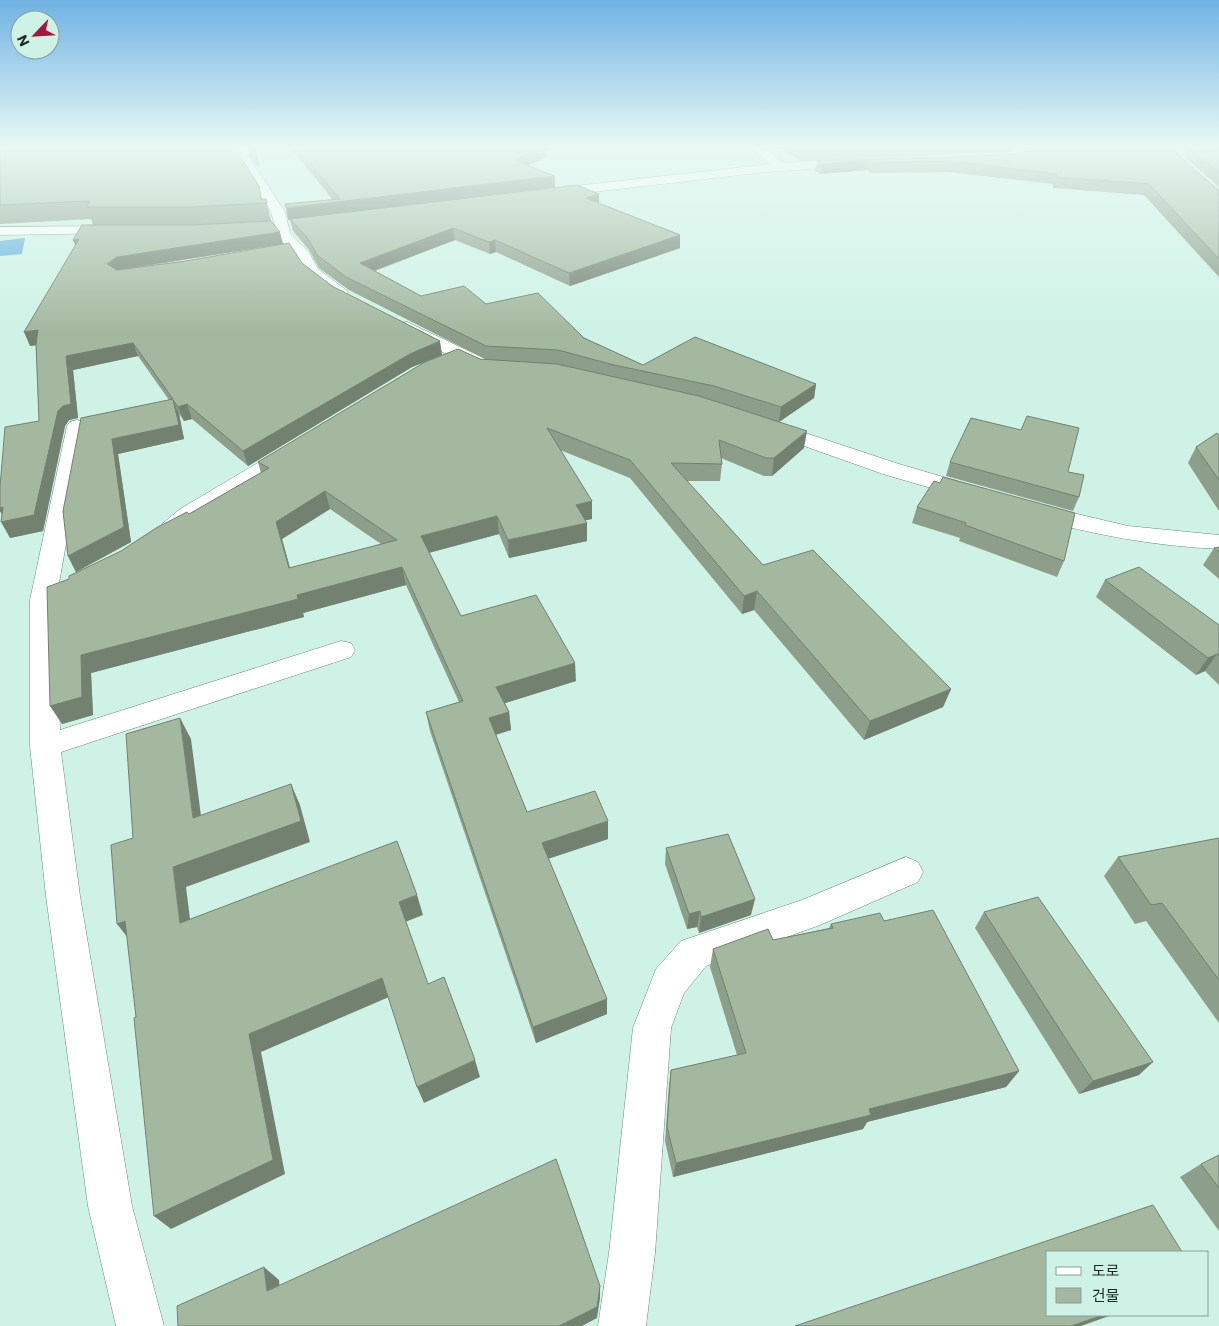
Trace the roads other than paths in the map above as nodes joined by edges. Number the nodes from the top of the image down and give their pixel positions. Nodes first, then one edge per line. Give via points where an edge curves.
1 (275, 208) edge
2 (130, 230) edge
3 (0, 231) edge
4 (354, 300) edge
5 (394, 320) edge
6 (460, 356) junction
7 (436, 366) edge
8 (504, 371) edge
9 (755, 423) edge
10 (77, 426) edge
11 (312, 439) edge
12 (983, 496) edge
13 (1019, 507) edge
14 (1219, 542) edge
15 (143, 548) edge
16 (340, 650) dead end
17 (45, 746) junction
18 (906, 872) dead end
19 (140, 1326) edge
20 (622, 1326) edge

1 - 4 street via 287,250 303,254 311,271 342,295
2 - 3 street
5 - 6 street
6 - 7 street
6 - 8 street
9 - 12 street
10 - 17 street via 56,594
11 - 15 street via 188,514
13 - 14 street via 1118,533
16 - 17 street
17 - 19 street via 63,896 110,1206
18 - 20 street via 808,914 694,953 669,982 652,1028 632,1253

